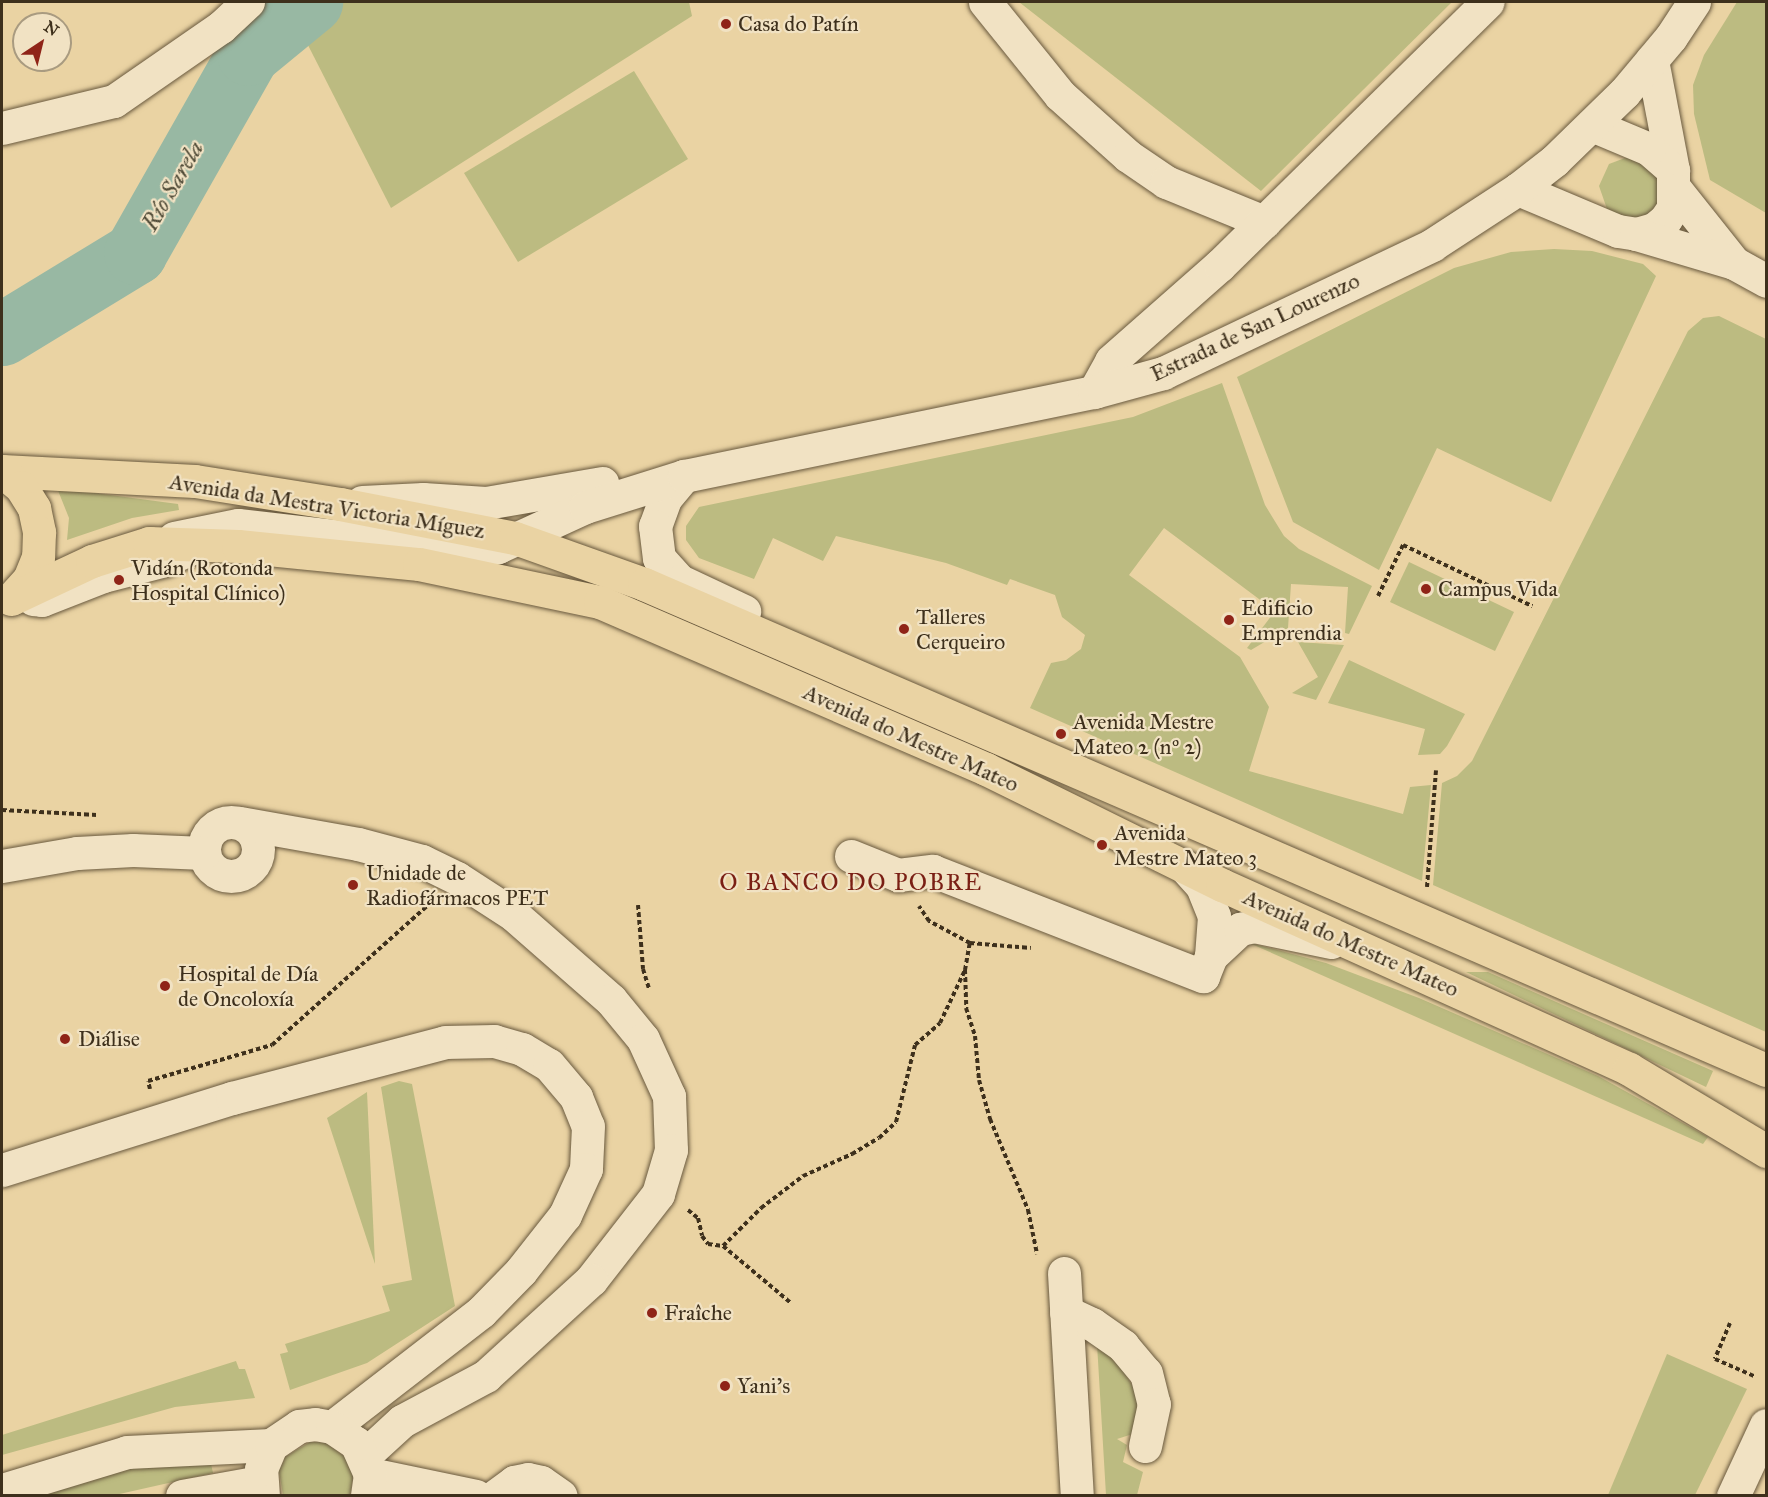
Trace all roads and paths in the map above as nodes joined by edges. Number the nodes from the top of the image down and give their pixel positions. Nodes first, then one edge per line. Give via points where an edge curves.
1 (248, 2) edge
2 (985, 2) edge
3 (1488, 2) edge
4 (1694, 2) edge
5 (1653, 60) junction
6 (1592, 124) junction
7 (2, 128) edge
8 (1674, 180) junction
9 (1518, 189) junction
10 (1264, 222) junction
11 (1636, 234) junction
12 (1734, 263) junction
13 (1767, 281) edge
14 (1094, 393) junction
15 (2, 471) edge
16 (684, 476) junction
17 (340, 504) junction
18 (515, 538) junction
19 (149, 543) junction
20 (198, 545) junction
21 (644, 584) joint
22 (1378, 596) dead end
23 (7, 601) edge
24 (600, 602) joint
25 (1532, 606) dead end
26 (1436, 770) dead end
27 (1112, 789) junction
28 (240, 823) junction
29 (309, 836) junction
30 (204, 853) junction
31 (851, 856) dead end
32 (2, 866) edge
33 (1184, 866) junction
34 (253, 867) junction
35 (898, 875) junction
36 (457, 878) junction
37 (1425, 893) dead end
38 (970, 943) junction
39 (1032, 948) dead end
40 (1364, 949) junction
41 (1211, 956) junction
42 (965, 970) junction
43 (1767, 1070) edge
44 (159, 1121) junction
45 (1767, 1151) edge
46 (2, 1170) edge
47 (658, 1194) junction
48 (723, 1246) junction
49 (1064, 1273) joint
50 (791, 1303) dead end
51 (1066, 1312) junction
52 (1730, 1323) dead end
53 (518, 1348) junction
54 (432, 1351) junction
55 (1754, 1376) dead end
56 (1767, 1425) edge
57 (332, 1427) junction
58 (271, 1445) junction
59 (1145, 1446) dead end
60 (367, 1475) edge
61 (261, 1489) edge
62 (2, 1490) edge
63 (182, 1496) edge
64 (476, 1496) edge
65 (495, 1496) edge
66 (561, 1496) edge
67 (1077, 1496) edge
68 (1733, 1496) edge

1 - 7 street via 221,27 114,101
2 - 10 street via 1060,95 1128,156 1166,182
3 - 10 street
4 - 5 street, Estrada de San Lourenzo
5 - 6 street, Estrada de San Lourenzo
5 - 8 street
6 - 8 street via 1649,149
6 - 9 street, Estrada de San Lourenzo
8 - 11 street via 1673,208 1665,220 1654,229
8 - 12 street
9 - 11 street via 1600,226
9 - 14 street, Estrada de San Lourenzo via 1432,245 1214,351 1163,373
10 - 14 street via 1111,361
11 - 12 street
12 - 13 street
14 - 16 street, Estrada de San Lourenzo
15 - 17 main road, Avenida da Mestra Victoria Míguez via 195,481
15 - 23 main road via 21,487 34,508 39,532 38,557 29,579
16 - 17 street via 638,476 486,503 423,499
16 - 18 street via 585,507
16 - 27 street via 665,499 655,526 659,558 680,581 1087,769
17 - 18 main road, Avenida da Mestra Victoria Míguez
18 - 19 street via 475,552 238,525
18 - 21 main road, Avenida da Mestra Victoria Míguez
19 - 20 main road, Avenida da Mestra Victoria Míguez
19 - 23 main road, Avenida da Mestra Victoria Míguez via 92,561
20 - 23 street via 165,560 103,576 42,600
20 - 24 main road, Avenida da Mestra Victoria Míguez via 419,564
21 - 27 main road, Avenida do Mestre Mateo
22 - 25 path via 1403,545
24 - 33 main road, Avenida do Mestre Mateo via 986,769
26 - 37 path via 1434,833
27 - 43 main road, Avenida do Mestre Mateo
28 - 29 street
28 - 30 street via 222,823 214,828 207,835
28 - 34 street via 258,841
29 - 34 street
29 - 36 street via 422,861
30 - 32 street via 133,849 77,853
30 - 34 street via 213,870 221,875 239,876
31 - 35 street
33 - 40 main road, Avenida do Mestre Mateo
33 - 41 street via 1211,903
35 - 38 path via 929,921
35 - 41 street via 933,871 1203,976
36 - 44 path via 272,1045 148,1081
36 - 47 street via 514,915 568,960 611,1000 643,1039 669,1096 672,1123 671,1150
38 - 39 path
38 - 42 path
40 - 41 street via 1254,926 1240,928
40 - 45 main road, Avenida do Mestre Mateo via 1629,1070
42 - 48 path via 940,1023 915,1045 896,1122 861,1149 794,1182
42 - 49 path via 966,1008 990,1119 1028,1210 1036,1254
44 - 46 street
44 - 54 street via 445,1042 494,1041 522,1049 549,1065 576,1097 588,1126 586,1169 565,1215 521,1271 481,1312
47 - 48 path via 680,1203 698,1218 708,1244
47 - 53 street via 591,1280
48 - 50 path
49 - 51 street
51 - 59 street via 1092,1324 1123,1346 1146,1373 1154,1404
51 - 67 street
52 - 55 path via 1715,1359
53 - 54 street via 461,1368 447,1364
53 - 60 street via 486,1376 402,1421
54 - 57 street
56 - 68 street
57 - 58 street via 299,1426
57 - 60 street via 345,1433
58 - 61 street via 264,1456
58 - 62 street via 127,1452
60 - 64 street
61 - 63 street
65 - 66 street via 514,1482 528,1479 541,1482

